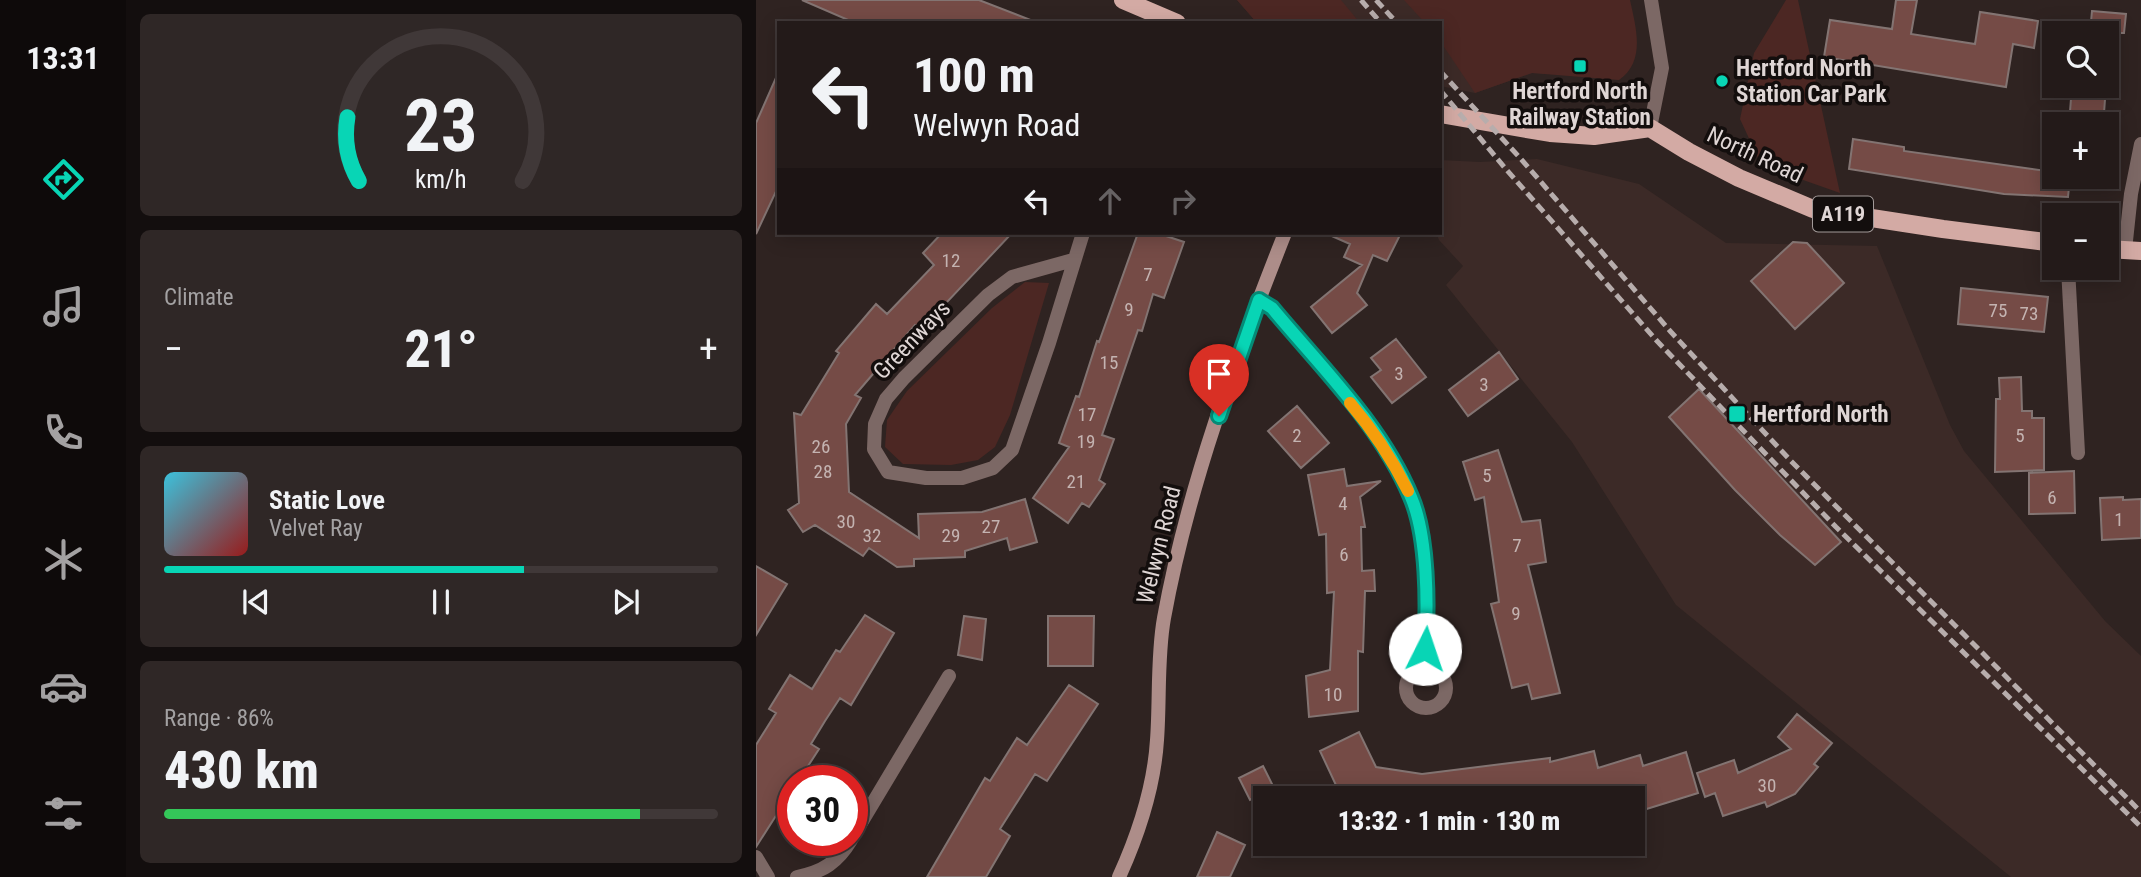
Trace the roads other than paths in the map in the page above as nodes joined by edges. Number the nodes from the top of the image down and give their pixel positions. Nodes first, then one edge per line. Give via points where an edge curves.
1 (1123, 0) edge
2 (1651, 0) edge
3 (1166, 20) edge
4 (1442, 114) edge
5 (1650, 128) junction
6 (2141, 144) edge
7 (1082, 235) edge
8 (1284, 235) edge
9 (2042, 241) edge
10 (2124, 250) edge
11 (1073, 260) junction
12 (2069, 280) edge
13 (1259, 300) junction
14 (2078, 453) dead end
15 (1424, 668) dead end
16 (949, 676) dead end
17 (868, 812) edge
18 (840, 856) edge
19 (756, 857) edge
20 (768, 877) edge
21 (797, 877) edge
22 (1119, 877) edge

1 - 3 main road
2 - 5 street via 1661,68
4 - 5 main road via 1594,136
5 - 9 main road, North Road / A119 via 1739,178 1814,209
6 - 10 street
7 - 11 street, Greenways
8 - 13 main road, Welwyn Road
11 - 11 street, Greenways via 1012,450 993,468 962,478 888,472 874,449 875,424 886,399 904,378 1012,277
12 - 14 street
13 - 15 street via 1272,308 1369,425 1412,499 1428,612
13 - 22 main road, Welwyn Road via 1183,531 1163,622 1157,743 1148,799
16 - 17 street
18 - 21 street via 816,873
19 - 20 street

